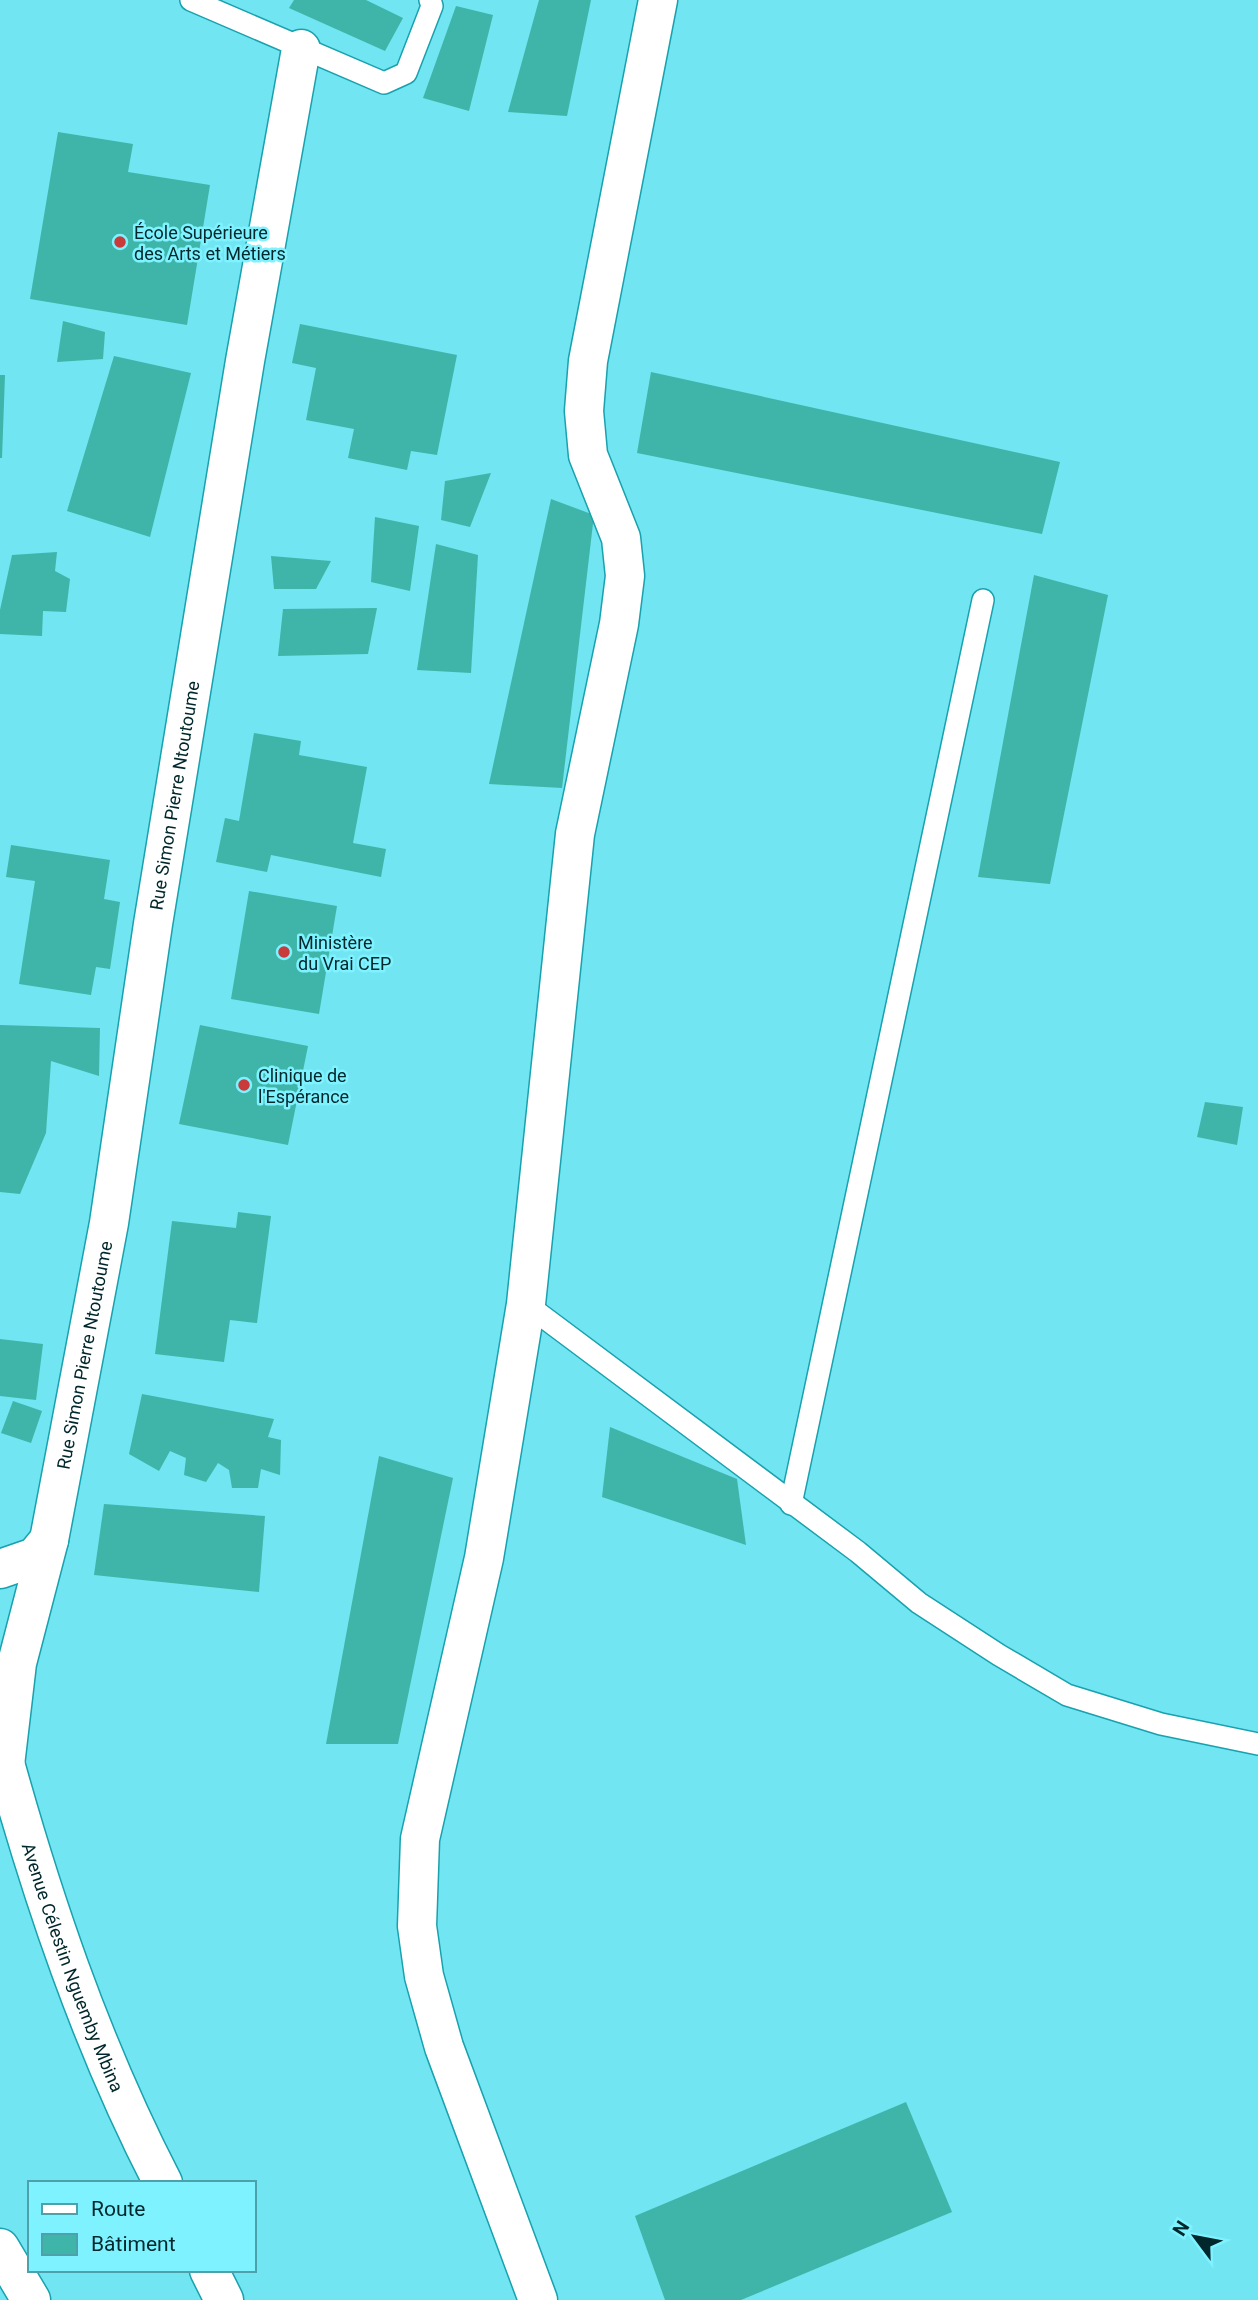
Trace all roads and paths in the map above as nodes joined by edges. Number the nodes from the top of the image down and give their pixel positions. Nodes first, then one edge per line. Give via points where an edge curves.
1 (191, 0) edge
2 (430, 0) edge
3 (658, 0) edge
4 (302, 49) junction
5 (983, 600) dead end
6 (526, 1304) junction
7 (791, 1503) junction
8 (49, 1540) junction
9 (0, 1569) edge
10 (1258, 1744) edge
11 (3, 1755) edge
12 (162, 2181) edge
13 (0, 2248) edge
14 (210, 2272) edge
15 (31, 2300) edge
16 (224, 2300) edge
17 (538, 2300) edge

1 - 4 lane
2 - 4 lane via 432,6 406,73 384,83
3 - 6 main road via 589,361 584,411 588,455 621,538 625,576 575,834
4 - 8 main road, Rue Simon Pierre Ntoutoume via 243,375 109,1223
5 - 7 lane
6 - 7 lane
6 - 17 main road via 484,1558 420,1839 417,1926 424,1976 444,2047
7 - 10 lane via 919,1603 1067,1695 1161,1724
8 - 9 main road via 35,1557
8 - 11 main road, Rue Simon Pierre Ntoutoume via 17,1663
11 - 12 main road, Avenue Célestin Nguemby Mbina via 89,2023
13 - 15 main road
14 - 16 main road

